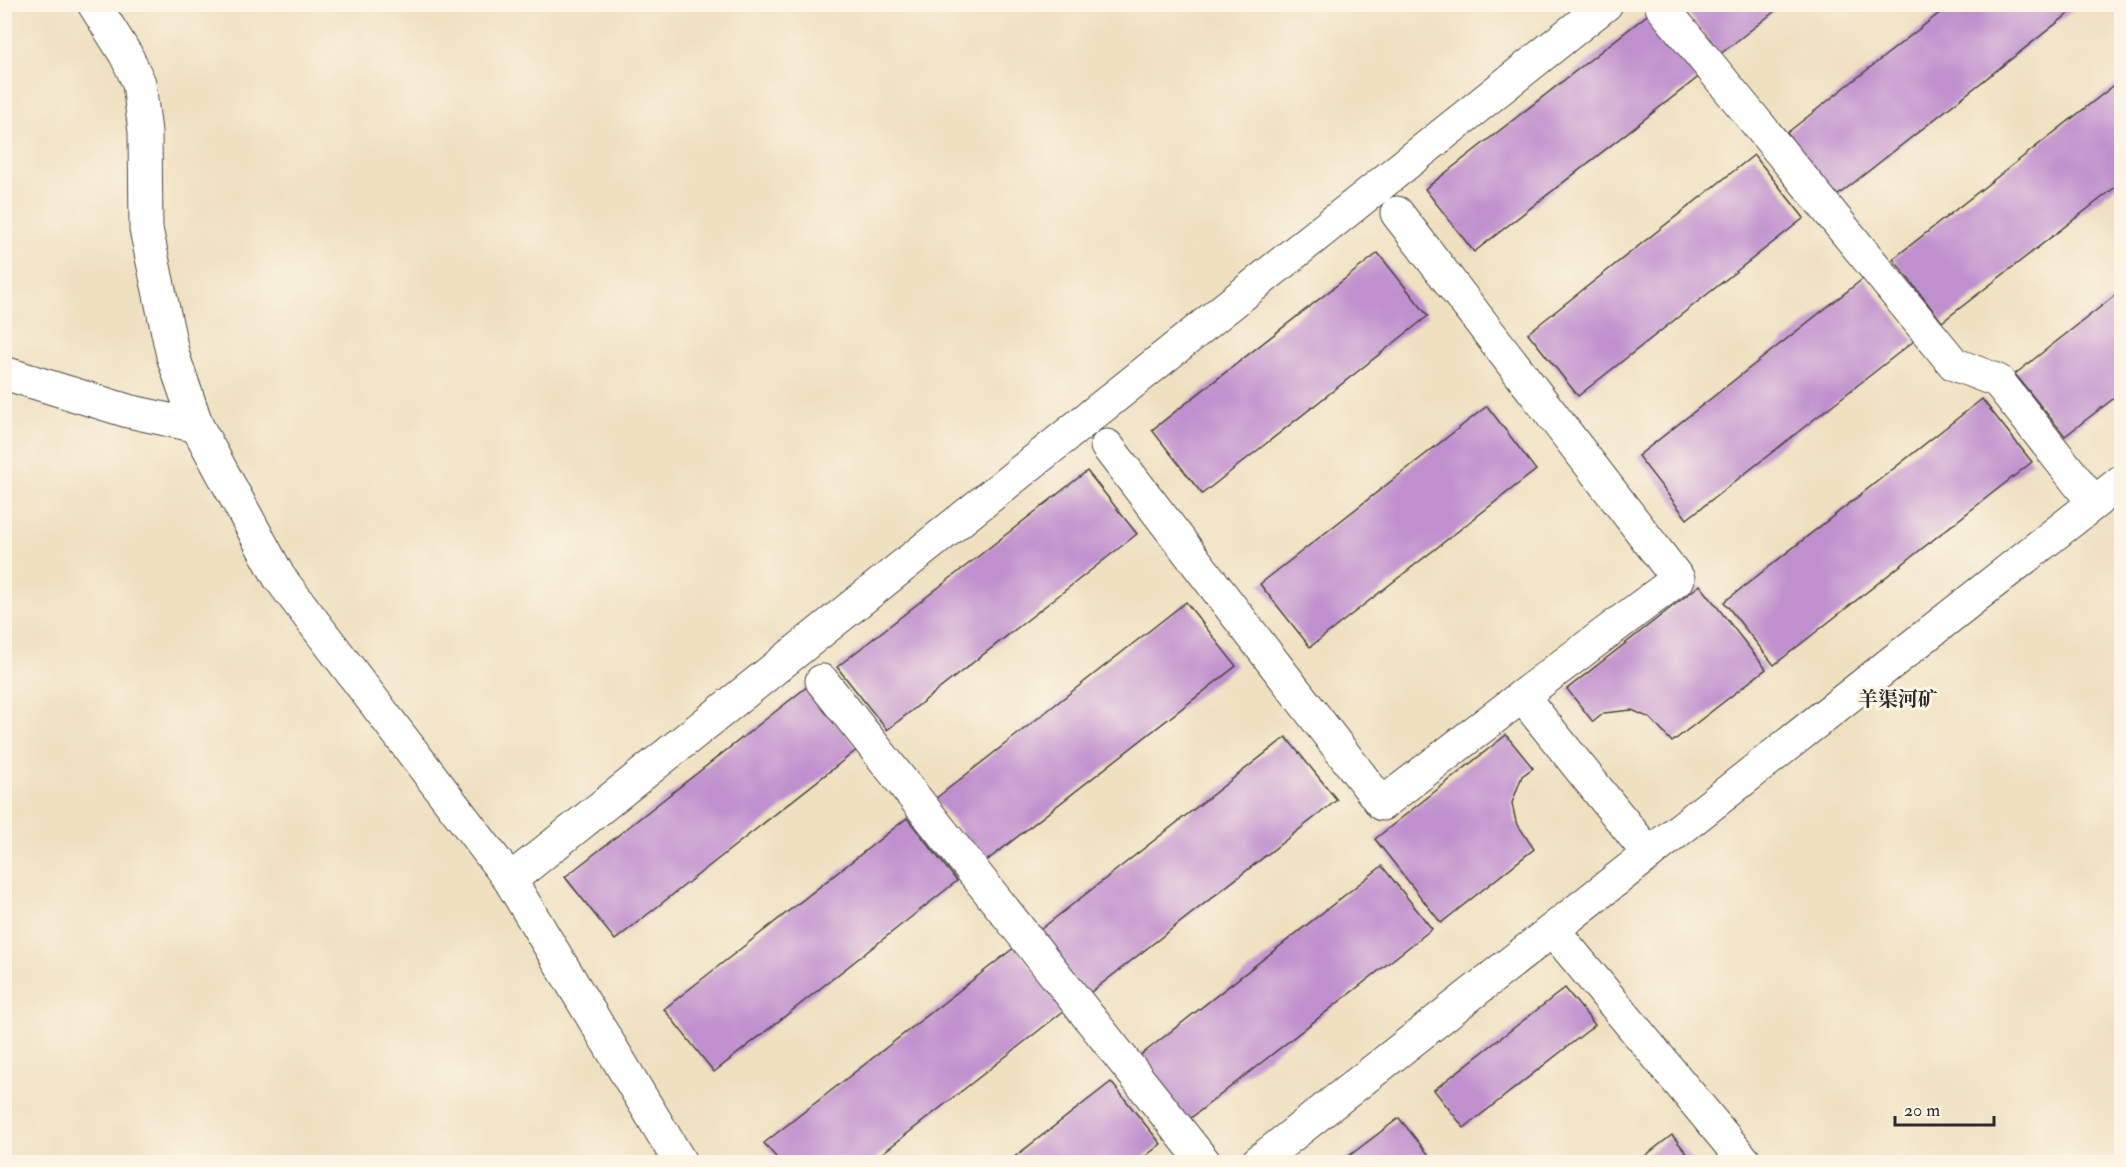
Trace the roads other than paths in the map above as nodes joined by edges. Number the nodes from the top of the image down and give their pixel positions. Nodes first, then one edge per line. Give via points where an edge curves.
1 (94, 4) edge
2 (1606, 4) edge
3 (1662, 7) dead end
4 (1397, 213) dead end
5 (4, 373) edge
6 (197, 426) junction
7 (1107, 446) dead end
8 (2121, 481) edge
9 (2094, 503) junction
10 (822, 681) dead end
11 (1522, 696) junction
12 (1648, 854) junction
13 (510, 880) junction
14 (1553, 930) junction
15 (680, 1162) edge
16 (1204, 1162) edge
17 (1258, 1162) edge
18 (1745, 1162) edge

1 - 6 street via 139,83 145,132 146,229 173,356
2 - 13 street
3 - 9 street via 1954,364 1998,381
4 - 11 street via 1678,579
5 - 6 street via 128,411
6 - 13 street via 279,577
7 - 11 street via 1382,804
8 - 9 street
9 - 12 street
10 - 16 street
11 - 12 street
12 - 14 street
13 - 15 street
14 - 17 street
14 - 18 street

